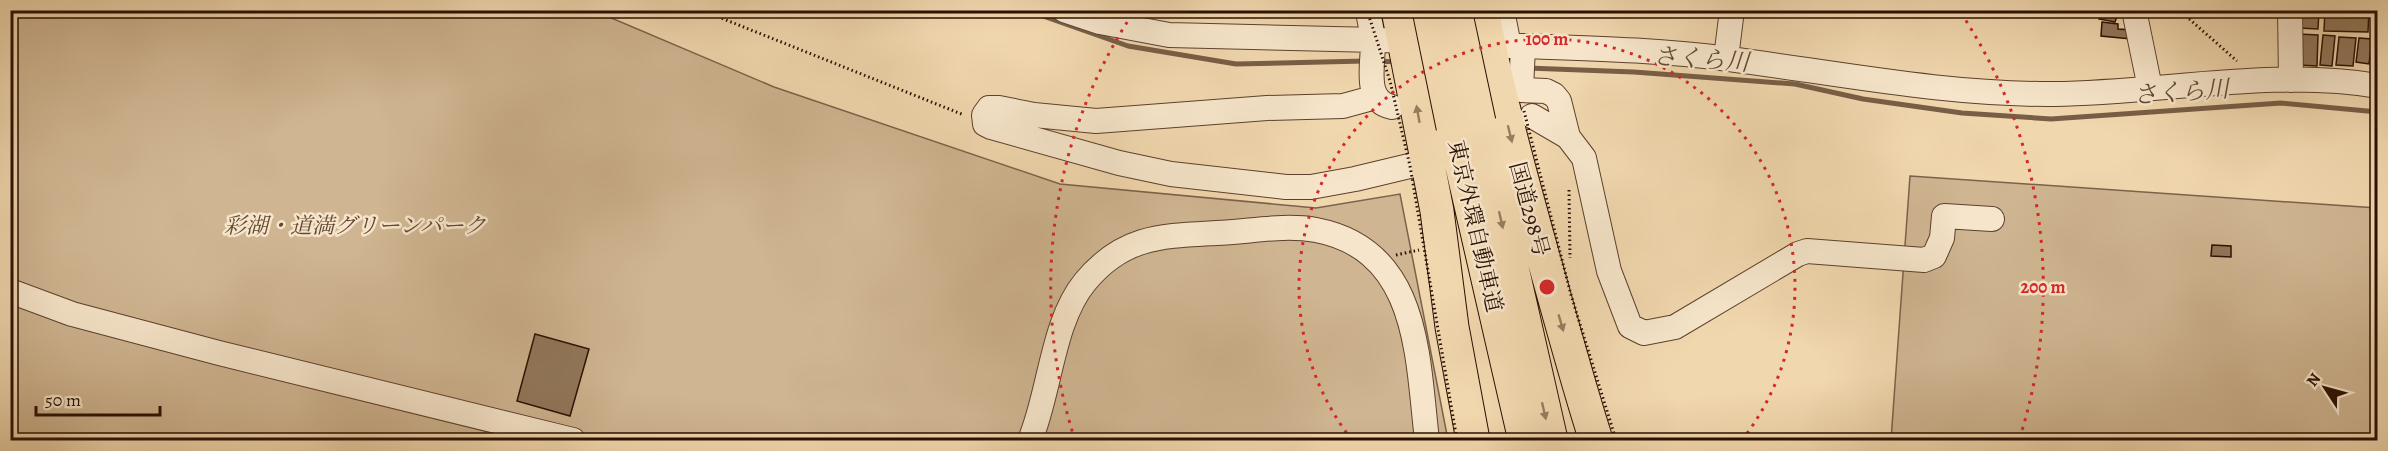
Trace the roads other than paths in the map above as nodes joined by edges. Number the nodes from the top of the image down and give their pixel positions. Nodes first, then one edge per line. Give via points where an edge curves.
1 (1064, 10) edge
2 (1367, 10) edge
3 (1429, 10) edge
4 (1455, 10) edge
5 (1482, 10) edge
6 (1502, 10) edge
7 (1732, 10) edge
8 (2134, 10) edge
9 (2290, 10) edge
10 (1405, 42) edge
11 (1372, 44) junction
12 (1726, 58) junction
13 (1505, 60) junction
14 (2291, 80) junction
15 (2378, 86) edge
16 (2150, 88) junction
17 (1528, 113) road end
18 (1568, 137) junction
19 (1418, 164) junction
20 (1286, 188) junction
21 (1437, 212) junction
22 (1992, 219) dead end
23 (1291, 228) junction
24 (10, 291) edge
25 (1580, 390) junction
26 (573, 441) edge
27 (1030, 441) edge
28 (1427, 441) edge
29 (1473, 441) edge
30 (1496, 441) edge
31 (1524, 441) edge
32 (1551, 441) edge
33 (1590, 441) edge
34 (1596, 441) edge

1 - 11 street via 1100,22 1169,35
2 - 11 street
3 - 31 highway, 東京外環自動車道, bridge
4 -> 32 highway, 東京外環自動車道, bridge
5 - 13 highway, 国道298号
6 - 13 street
7 - 12 street
8 - 16 street
9 - 14 street
10 - 11 street
10 - 13 street
19 -> 10 highway
11 - 20 street via 1380,96 1343,106 1096,121 999,108 989,108 984,115 985,124 1119,163 1170,174
12 - 13 street via 1604,48
12 - 16 street via 1958,89 2054,94
13 - 18 street via 1521,90 1539,90 1559,101
13 -> 25 highway, 国道298号 via 1520,176
14 - 15 street
14 - 16 street
17 - 18 street
18 - 22 street via 1584,158 1609,271 1630,326 1644,333 1675,327 1807,251 1924,260 1935,256 1944,216
19 - 20 street via 1355,179
19 - 21 highway
20 - 23 street
21 - 29 highway via 1452,327
21 - 30 highway
23 - 27 street via 1153,238 1108,260 1086,280 1071,303
23 - 28 street via 1315,230 1346,240 1367,253 1389,276 1407,308 1416,340
24 - 26 street via 72,314
25 - 33 highway
25 - 34 highway, 国道298号

